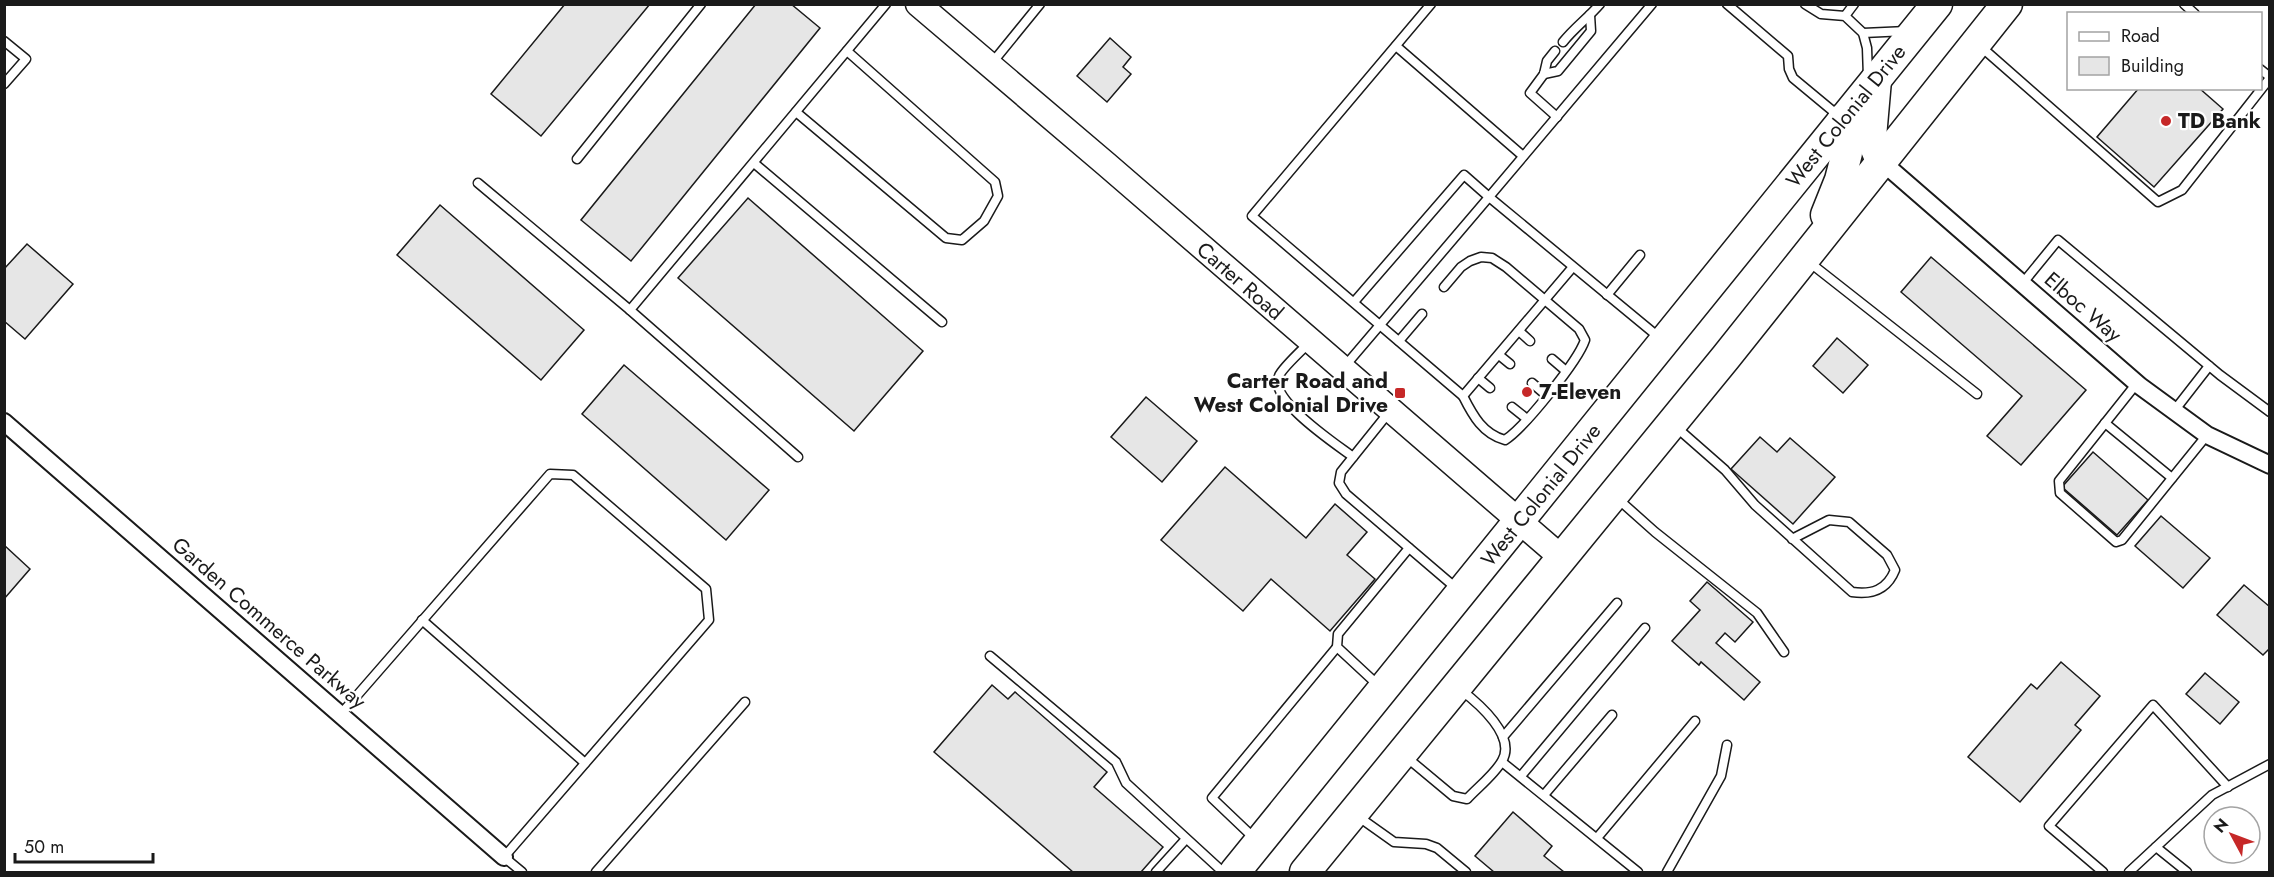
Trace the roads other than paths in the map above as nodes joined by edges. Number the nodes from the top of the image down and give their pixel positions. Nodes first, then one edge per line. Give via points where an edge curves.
1 (700, 4) edge
2 (886, 4) edge
3 (918, 4) edge
4 (1040, 4) edge
5 (1431, 4) edge
6 (1600, 4) edge
7 (1652, 4) edge
8 (1727, 4) edge
9 (1805, 4) edge
10 (1854, 4) edge
11 (1937, 4) edge
12 (2007, 4) edge
13 (1590, 15) junction
14 (1845, 16) junction
15 (1916, 30) junction
16 (1863, 33) junction
17 (4, 41) edge
18 (1563, 42) dead end
19 (1976, 43) junction
20 (1396, 46) junction
21 (847, 51) junction
22 (1555, 51) dead end
23 (989, 65) junction
24 (1545, 74) junction
25 (4, 84) edge
26 (1872, 85) junction
27 (2260, 90) edge
28 (796, 112) junction
29 (1557, 117) junction
30 (1843, 119) junction
31 (1523, 156) junction
32 (577, 159) dead end
33 (1881, 161) junction
34 (754, 163) junction
35 (477, 183) dead end
36 (1489, 196) junction
37 (1640, 255) dead end
38 (1804, 258) junction
39 (1572, 268) junction
40 (2022, 284) junction
41 (1444, 287) dead end
42 (1607, 296) junction
43 (1545, 300) junction
44 (1354, 302) junction
45 (630, 310) junction
46 (1422, 314) dead end
47 (942, 322) dead end
48 (1380, 325) junction
49 (1519, 331) junction
50 (1310, 341) junction
51 (1399, 341) junction
52 (1530, 341) dead end
53 (1664, 342) junction
54 (1499, 355) junction
55 (1552, 359) dead end
56 (1510, 364) dead end
57 (2209, 366) junction
58 (1342, 369) junction
59 (1566, 370) junction
60 (1478, 378) junction
61 (1532, 383) dead end
62 (2137, 383) junction
63 (1490, 388) dead end
64 (1977, 394) dead end
65 (1546, 395) junction
66 (1463, 396) junction
67 (1512, 407) dead end
68 (1390, 410) junction
69 (2174, 411) junction
70 (2270, 412) edge
71 (1527, 419) junction
72 (4, 422) edge
73 (1671, 423) junction
74 (2105, 423) junction
75 (2207, 435) junction
76 (798, 457) dead end
77 (1353, 457) junction
78 (2270, 465) edge
79 (2172, 478) junction
80 (1613, 495) junction
81 (1519, 522) junction
82 (1792, 539) junction
83 (1409, 548) junction
84 (1562, 558) junction
85 (1462, 592) junction
86 (1617, 603) dead end
87 (422, 620) junction
88 (1645, 628) dead end
89 (1337, 647) junction
90 (1784, 652) dead end
91 (990, 656) dead end
92 (1456, 686) junction
93 (1383, 690) junction
94 (745, 702) dead end
95 (340, 715) junction
96 (1612, 715) dead end
97 (1695, 721) dead end
98 (1503, 737) junction
99 (1727, 745) dead end
100 (1402, 753) junction
101 (1502, 762) junction
102 (585, 763) junction
103 (2270, 764) edge
104 (1521, 776) junction
105 (2228, 787) junction
106 (1544, 795) junction
107 (1354, 813) junction
108 (1598, 838) junction
109 (1186, 839) junction
110 (1259, 843) junction
111 (2156, 847) junction
112 (504, 857) junction
113 (522, 873) edge
114 (596, 873) edge
115 (1156, 873) edge
116 (1223, 873) edge
117 (1234, 873) edge
118 (1305, 873) edge
119 (1466, 873) edge
120 (1638, 873) edge
121 (1666, 873) edge
122 (2103, 873) edge
123 (2129, 873) edge
124 (2187, 873) edge

1 - 32 lane
2 - 21 lane
3 - 23 street, Carter Road
4 - 23 lane
5 - 20 lane
6 - 13 lane
7 - 29 lane
8 - 30 lane via 1788,56 1793,78
9 - 14 lane via 1821,14
10 - 14 lane
11 - 15 highway, West Colonial Drive
12 - 19 highway
13 - 18 lane
13 - 24 lane via 1591,31 1558,71
14 - 16 lane
15 - 16 lane
15 - 26 highway, West Colonial Drive
16 - 26 lane
17 - 25 lane via 26,59
19 - 27 lane via 2158,202 2182,190
19 - 33 highway
20 - 31 lane
20 - 44 lane via 1252,216
21 - 28 lane
21 - 28 lane via 995,182 998,196 984,221 962,240 946,238
22 - 24 lane via 1547,61
23 - 50 street, Carter Road
24 - 29 lane via 1530,93
26 - 30 highway, West Colonial Drive
26 - 33 highway via 1871,137
28 - 34 lane
29 - 31 lane
30 - 38 highway via 1847,153 1840,180
30 - 53 highway, West Colonial Drive
31 - 36 lane
33 - 38 highway
33 - 40 street, Elboc Way
34 - 45 lane
34 - 47 lane
35 - 45 lane
36 - 39 lane
36 - 44 lane via 1464,175
36 - 48 lane
37 - 42 lane
38 - 64 lane
38 - 73 highway
39 - 42 lane
39 - 43 lane
40 - 57 lane via 2058,240
40 - 62 street, Elboc Way
41 - 43 lane via 1470,261 1492,258
42 - 53 lane
43 - 49 lane
43 - 59 lane via 1585,340 1581,352
44 - 48 lane
45 - 76 lane
46 - 51 lane
48 - 51 lane
48 - 58 lane
49 - 52 lane
49 - 54 lane
50 - 58 street, Carter Road
50 - 77 lane via 1278,376 1277,386 1282,399 1298,414
51 - 66 lane
53 - 81 highway, West Colonial Drive
54 - 56 lane
54 - 60 lane
55 - 59 lane
57 - 69 lane
57 - 70 lane
58 - 68 street, Carter Road
59 - 65 lane
60 - 63 lane
60 - 66 lane
61 - 65 lane
62 - 69 street, Elboc Way
62 - 74 lane
65 - 71 lane
66 - 71 lane via 1474,418 1495,438 1505,440
67 - 71 lane
68 - 77 lane
68 - 81 street, Carter Road
69 - 75 street, Elboc Way
72 - 95 street, Garden Commerce Parkway
73 - 80 highway
73 - 82 lane via 1725,470
74 - 79 lane
74 - 79 lane via 2059,481 2060,493 2116,542 2122,540
75 - 78 street, Elboc Way
75 - 79 lane
77 - 83 lane via 1338,483
80 - 84 highway
80 - 90 lane via 1757,613
81 - 84 street, Carter Road
81 - 85 highway, West Colonial Drive
82 - 82 lane via 1852,592 1878,591 1891,581 1895,570 1887,555 1849,522 1829,520
83 - 85 lane
83 - 89 lane via 1338,634
84 - 92 highway
85 - 93 highway, West Colonial Drive
86 - 98 lane
87 - 95 lane
87 - 102 lane
87 - 102 lane via 550,474 573,475 706,589 709,620
88 - 104 lane
89 - 93 lane
89 - 110 lane via 1212,798
91 - 109 lane via 1116,762 1126,783
92 - 98 lane via 1492,718
92 - 100 highway
93 - 110 highway, West Colonial Drive
94 - 114 lane
95 - 112 street, Garden Commerce Parkway
96 - 106 lane
97 - 108 lane
98 - 101 lane via 1506,753
99 - 121 lane via 1721,776
100 - 101 lane via 1453,796 1467,799
100 - 107 highway
101 - 104 lane
102 - 112 lane
103 - 105 lane
104 - 106 lane
105 - 111 lane via 2212,795
105 - 122 lane via 2153,705 2049,826
106 - 108 lane
107 - 118 highway
107 - 119 lane via 1394,842 1437,848
108 - 120 lane
109 - 115 lane
109 - 116 lane
110 - 117 highway, West Colonial Drive
111 - 123 lane
111 - 124 lane
112 - 113 lane

